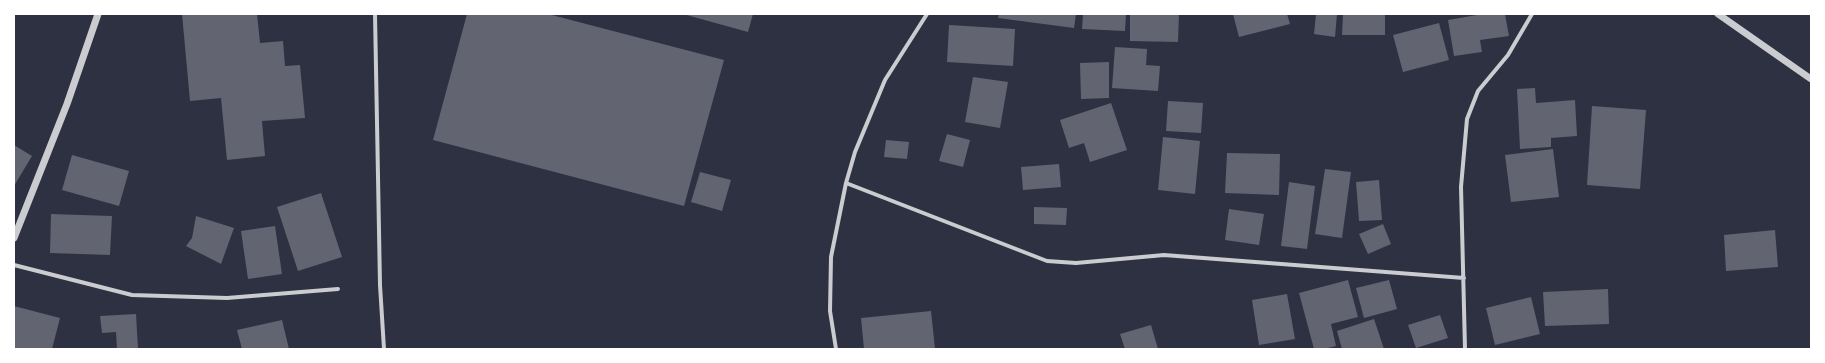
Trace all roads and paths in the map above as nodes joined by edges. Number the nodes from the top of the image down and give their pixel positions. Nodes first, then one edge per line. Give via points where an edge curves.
1 (98, 14) edge
2 (376, 14) edge
3 (927, 14) edge
4 (1532, 14) edge
5 (1718, 14) edge
6 (1811, 79) edge
7 (846, 183) junction
8 (15, 229) edge
9 (14, 238) edge
10 (14, 265) edge
11 (1464, 278) junction
12 (338, 289) dead end
13 (384, 349) edge
14 (836, 349) edge
15 (1465, 349) edge

1 - 8 street via 67,104
2 - 13 street via 380,285
3 - 7 street via 885,80 855,152
4 - 11 street via 1508,55 1478,90 1467,119 1461,187
5 - 6 street
7 - 11 street via 1048,261 1076,263 1164,255
7 - 14 street via 831,257 830,311
8 - 9 street
10 - 12 street via 132,295 227,298
11 - 15 street

